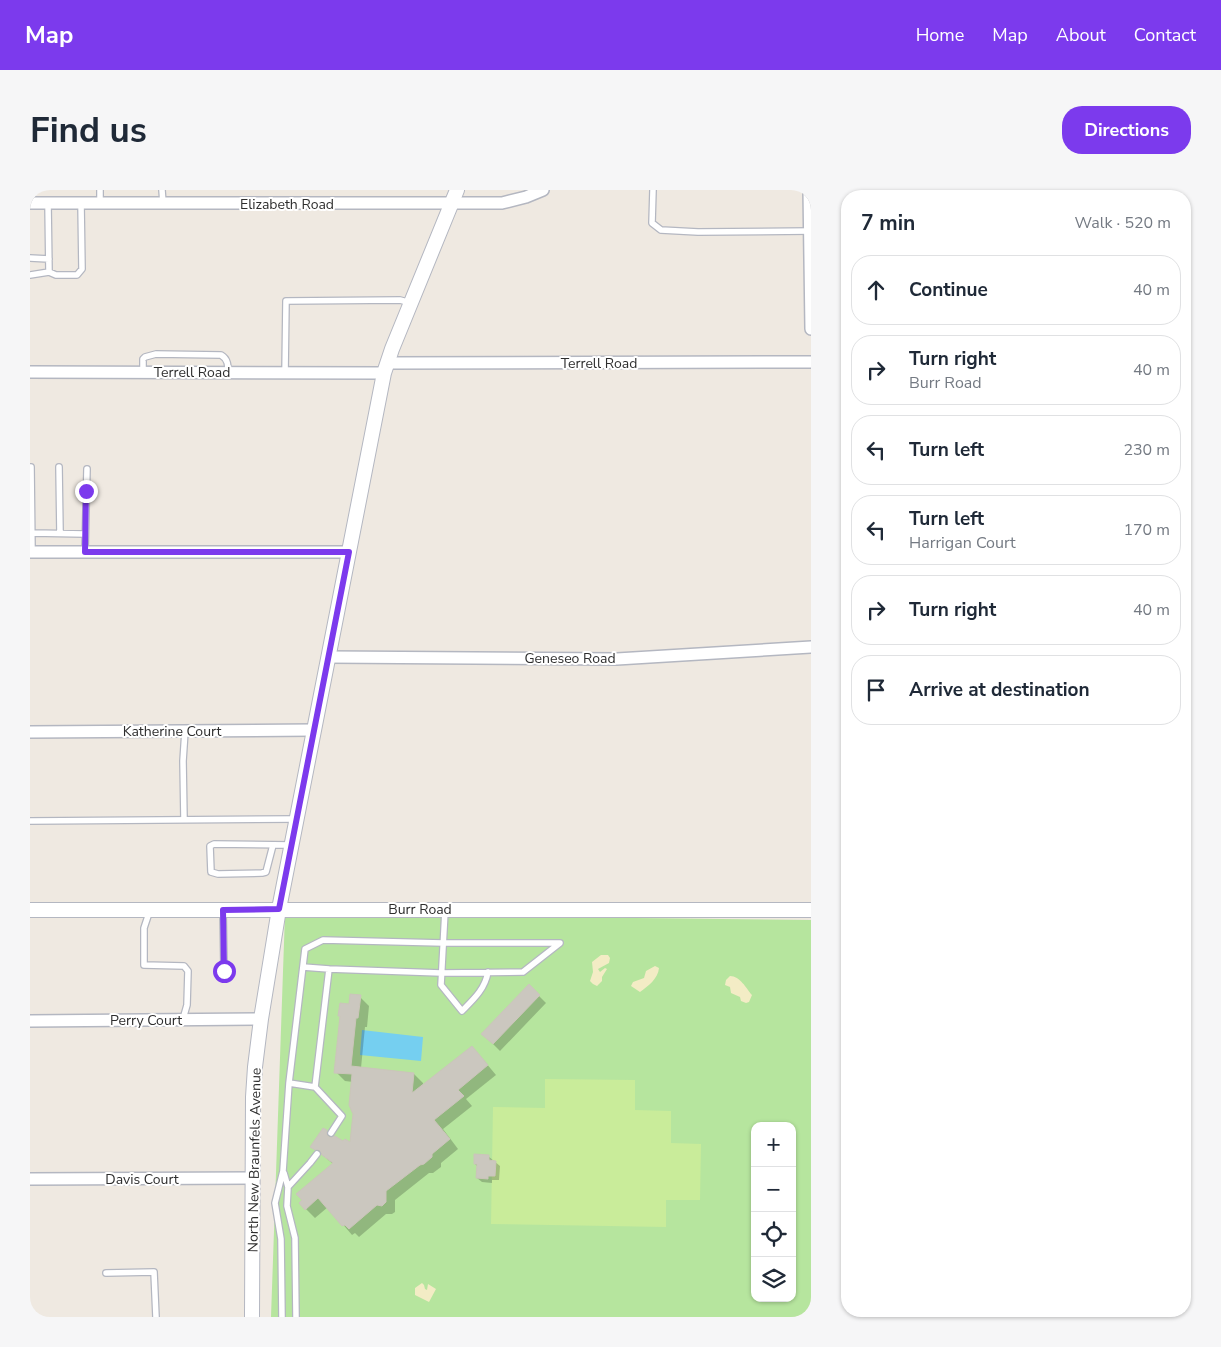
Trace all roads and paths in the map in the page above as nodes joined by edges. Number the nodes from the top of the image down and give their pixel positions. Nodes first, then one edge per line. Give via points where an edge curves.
1 (100, 190) edge
2 (162, 190) edge
3 (457, 190) edge
4 (543, 190) edge
5 (653, 190) edge
6 (809, 190) edge
7 (30, 204) edge
8 (48, 204) junction
9 (81, 204) junction
10 (100, 204) junction
11 (164, 204) junction
12 (452, 204) junction
13 (810, 231) edge
14 (30, 258) edge
15 (49, 259) junction
16 (49, 272) junction
17 (30, 275) edge
18 (411, 303) junction
19 (811, 329) edge
20 (811, 362) edge
21 (386, 368) junction
22 (30, 372) edge
23 (143, 372) junction
24 (228, 373) junction
25 (285, 373) junction
26 (31, 467) edge
27 (58, 467) dead end
28 (86, 469) dead end
29 (32, 532) junction
30 (60, 533) junction
31 (85, 534) junction
32 (31, 552) edge
33 (85, 552) junction
34 (349, 552) junction
35 (811, 647) edge
36 (328, 657) junction
37 (314, 730) junction
38 (185, 731) junction
39 (30, 732) edge
40 (184, 819) junction
41 (297, 819) junction
42 (30, 821) edge
43 (273, 844) junction
44 (292, 845) junction
45 (279, 909) junction
46 (445, 909) junction
47 (30, 910) edge
48 (150, 910) junction
49 (223, 910) junction
50 (811, 910) edge
51 (443, 943) junction
52 (303, 967) junction
53 (329, 969) junction
54 (224, 971) dead end
55 (488, 972) junction
56 (441, 973) junction
57 (183, 1019) junction
58 (262, 1019) junction
59 (30, 1021) edge
60 (289, 1083) junction
61 (315, 1087) junction
62 (331, 1133) dead end
63 (317, 1154) dead end
64 (283, 1171) junction
65 (253, 1178) junction
66 (30, 1179) edge
67 (288, 1187) junction
68 (106, 1273) dead end
69 (156, 1317) edge
70 (252, 1317) edge
71 (282, 1317) edge
72 (296, 1317) edge

1 - 10 lane
2 - 11 lane
3 - 12 street, North New Braunfels Avenue
4 - 12 street, Elizabeth Road via 502,203
5 - 13 lane via 652,223 661,230
6 - 13 street
7 - 8 street, Elizabeth Road
8 - 9 street, Elizabeth Road
8 - 15 lane
9 - 10 street, Elizabeth Road
9 - 16 lane via 82,269 77,275
10 - 11 street, Elizabeth Road
11 - 12 street, Elizabeth Road
12 - 18 street, North New Braunfels Avenue
13 - 19 street
14 - 15 lane
15 - 16 lane
16 - 17 lane
18 - 21 street, North New Braunfels Avenue
18 - 25 lane via 400,300 286,301
20 - 21 street, Terrell Road
21 - 25 street, Terrell Road
21 - 34 street, North New Braunfels Avenue
22 - 23 street, Terrell Road
23 - 24 street, Terrell Road
23 - 24 lane via 145,356 156,354 221,355 228,362
24 - 25 street, Terrell Road
26 - 29 lane
27 - 30 lane
28 - 31 lane
29 - 30 lane
29 - 32 lane
30 - 31 lane
31 - 33 lane
32 - 33 street
33 - 34 street
34 - 36 street, North New Braunfels Avenue
35 - 36 street, Geneseo Road via 617,658
36 - 37 street, North New Braunfels Avenue
37 - 38 street, Katherine Court
37 - 41 street, North New Braunfels Avenue
38 - 39 street, Katherine Court
38 - 40 lane
40 - 41 lane
40 - 42 lane
41 - 44 street, North New Braunfels Avenue
43 - 43 lane via 214,844 210,846 211,872 266,872
43 - 44 lane
44 - 45 street, North New Braunfels Avenue
45 - 46 street, Burr Road
45 - 49 street, Burr Road
45 - 58 street, North New Braunfels Avenue
46 - 50 street, Burr Road
46 - 51 lane
47 - 48 street, Burr Road
48 - 49 street, Burr Road
48 - 57 lane via 144,928 144,965 184,966 188,971 187,1005
49 - 54 lane
51 - 52 lane via 322,940 306,949
51 - 55 lane via 560,943 522,972
51 - 56 lane
52 - 53 lane
52 - 60 lane
53 - 56 lane
53 - 61 lane
55 - 56 lane
55 - 56 lane via 486,983 462,1010 441,985
57 - 58 street, Perry Court
57 - 59 street, Perry Court
58 - 65 street, North New Braunfels Avenue via 253,1097
60 - 61 lane
60 - 64 lane
61 - 62 lane via 342,1116
63 - 67 lane
64 - 67 lane
64 - 71 lane via 275,1204 281,1239
65 - 66 street, Davis Court
65 - 70 street, North New Braunfels Avenue
67 - 72 lane via 287,1206 295,1238
68 - 69 lane via 154,1272

